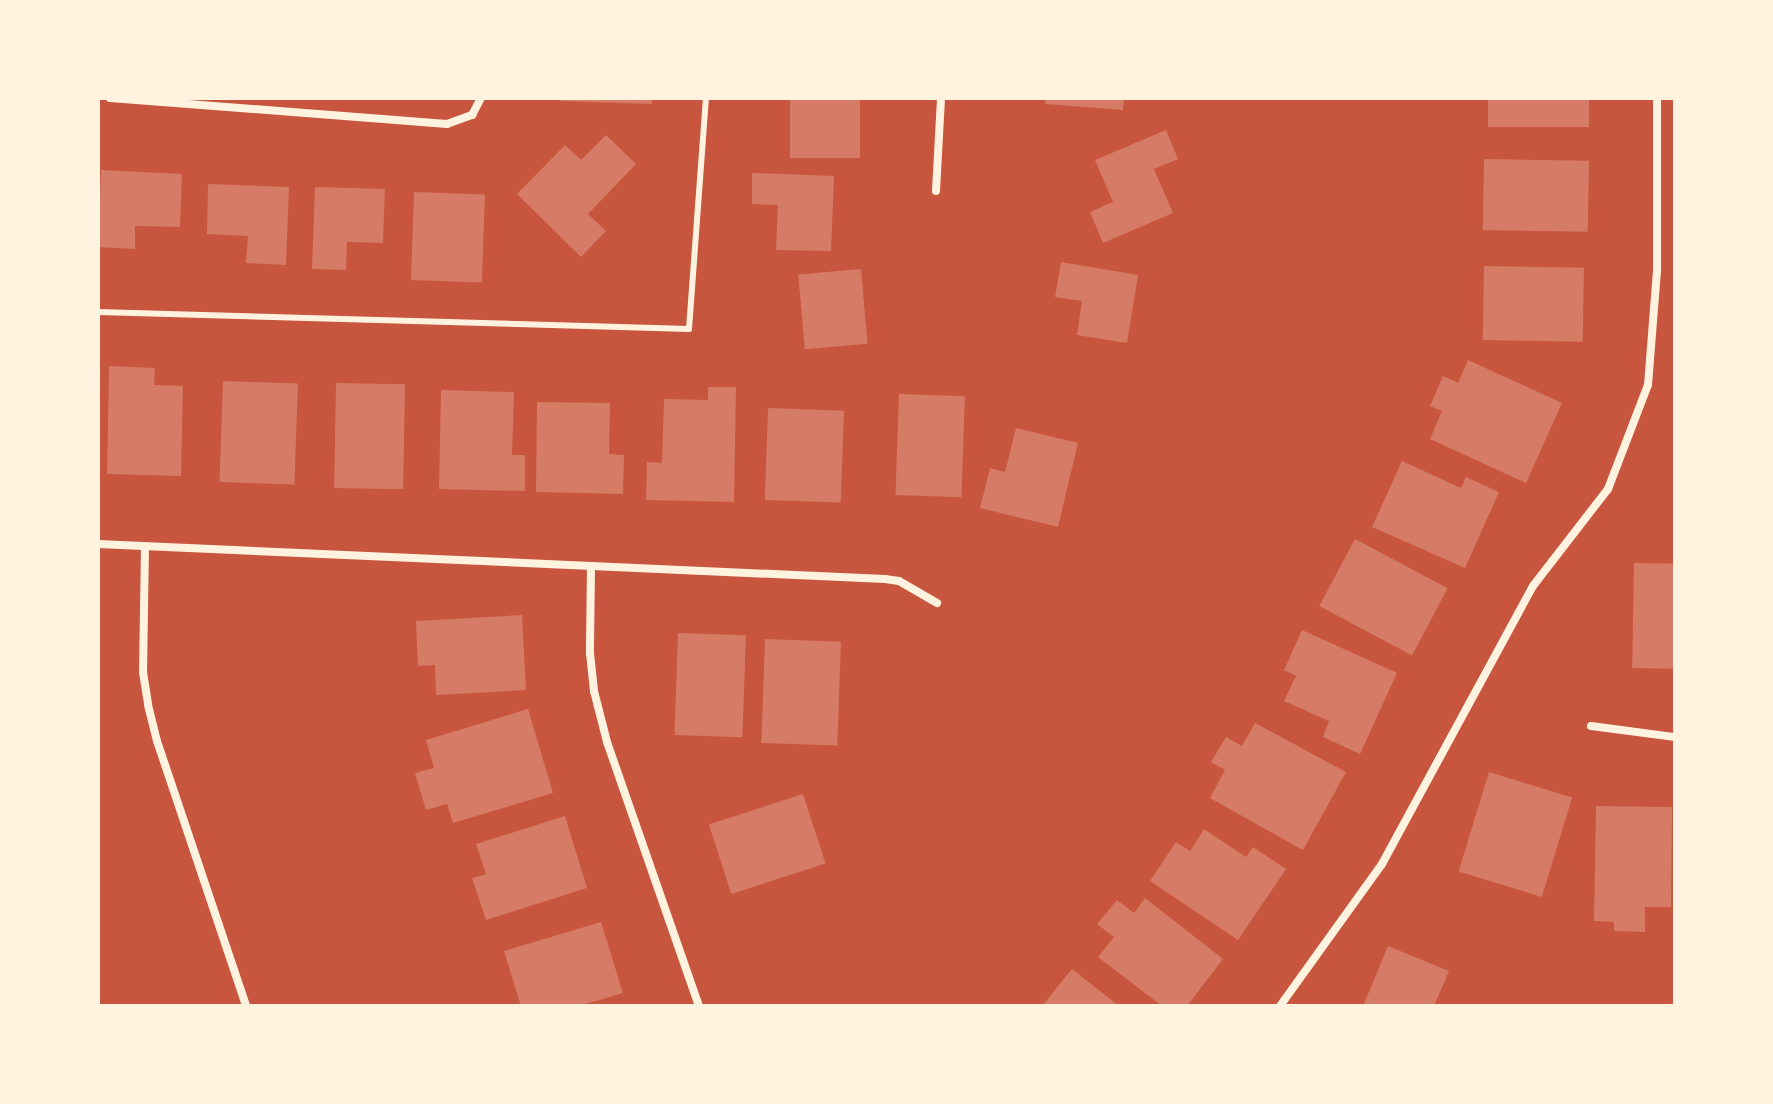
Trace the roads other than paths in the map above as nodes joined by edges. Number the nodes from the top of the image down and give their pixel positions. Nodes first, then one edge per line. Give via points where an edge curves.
1 (110, 98) edge
2 (481, 98) edge
3 (706, 98) edge
4 (941, 98) edge
5 (1657, 98) edge
6 (936, 191) dead end
7 (98, 312) edge
8 (98, 544) edge
9 (145, 546) junction
10 (591, 566) junction
11 (937, 603) dead end
12 (1591, 726) dead end
13 (1675, 737) edge
14 (246, 1006) edge
15 (699, 1006) edge
16 (1280, 1006) edge

1 - 2 street via 447,124 472,115
3 - 7 lane via 689,329
4 - 6 street
5 - 16 street via 1657,271 1648,385 1608,489 1533,586 1382,864
8 - 9 street
9 - 10 street
9 - 14 street via 143,672 148,705
10 - 11 street via 885,579 899,581
10 - 15 street via 590,653 597,704
12 - 13 street

